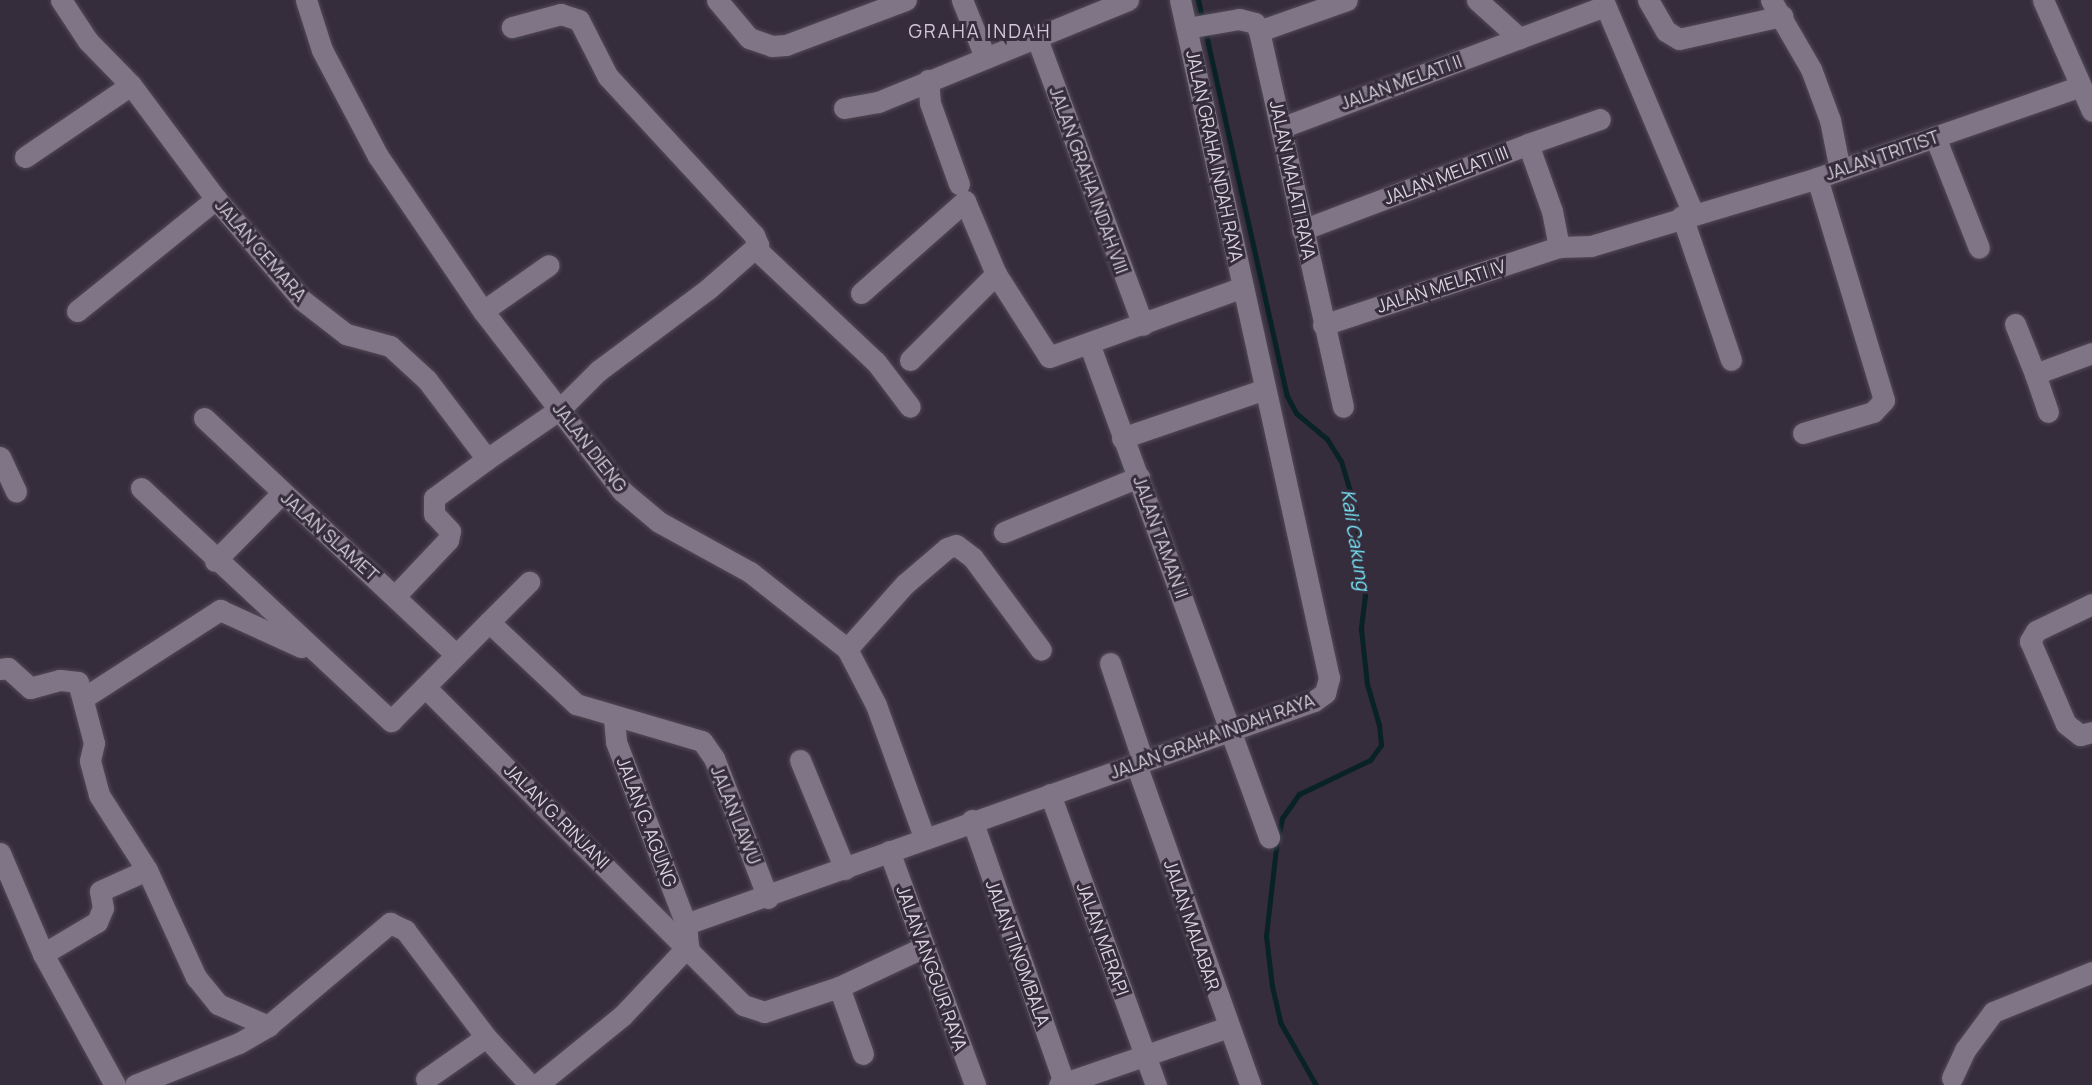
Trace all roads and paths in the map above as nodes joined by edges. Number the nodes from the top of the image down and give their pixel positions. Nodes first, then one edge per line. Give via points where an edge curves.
1 (61, 0) edge
2 (306, 0) edge
3 (717, 0) edge
4 (906, 0) edge
5 (962, 0) edge
6 (1128, 0) edge
7 (1180, 0) edge
8 (1347, 0) edge
9 (1478, 0) edge
10 (1648, 0) edge
11 (2043, 0) edge
12 (1604, 3) edge
13 (1776, 8) edge
14 (1071, 10) edge
15 (1194, 26) junction
16 (512, 27) dead end
17 (1259, 31) junction
18 (1036, 36) junction
19 (1519, 38) junction
20 (985, 57) junction
21 (928, 80) junction
22 (131, 85) junction
23 (2087, 99) edge
24 (844, 107) dead end
25 (1600, 119) dead end
26 (1283, 127) junction
27 (1935, 136) junction
28 (1528, 144) junction
29 (25, 157) dead end
30 (1840, 170) junction
31 (1817, 178) junction
32 (962, 192) junction
33 (216, 199) junction
34 (1688, 215) junction
35 (1303, 230) junction
36 (1559, 247) junction
37 (1979, 248) dead end
38 (757, 250) junction
39 (549, 265) dead end
40 (996, 274) junction
41 (1243, 287) junction
42 (861, 293) dead end
43 (76, 311) dead end
44 (483, 311) junction
45 (2015, 324) dead end
46 (1143, 325) junction
47 (1323, 325) junction
48 (1090, 346) junction
49 (2092, 353) edge
50 (910, 360) dead end
51 (1731, 360) dead end
52 (2035, 374) junction
53 (1265, 389) junction
54 (910, 407) dead end
55 (1343, 407) dead end
56 (560, 409) junction
57 (2048, 412) dead end
58 (204, 418) dead end
59 (1803, 433) dead end
60 (1122, 438) junction
61 (0, 457) edge
62 (487, 459) junction
63 (1139, 477) junction
64 (141, 488) dead end
65 (16, 492) dead end
66 (282, 493) junction
67 (1004, 532) dead end
68 (215, 561) junction
69 (529, 582) dead end
70 (396, 595) junction
71 (2092, 604) edge
72 (489, 622) junction
73 (847, 649) junction
74 (1041, 650) dead end
75 (319, 655) junction
76 (456, 655) junction
77 (1110, 663) dead end
78 (0, 669) edge
79 (425, 687) junction
80 (85, 697) junction
81 (614, 718) junction
82 (1230, 729) junction
83 (2092, 732) edge
84 (800, 760) dead end
85 (1139, 763) junction
86 (1050, 794) junction
87 (972, 820) junction
88 (924, 837) junction
89 (1269, 837) dead end
90 (889, 851) junction
91 (0, 853) edge
92 (845, 869) junction
93 (146, 870) junction
94 (768, 898) junction
95 (687, 935) junction
96 (924, 947) junction
97 (43, 954) junction
98 (2092, 972) edge
99 (839, 987) junction
100 (268, 1026) junction
101 (1228, 1027) junction
102 (486, 1037) junction
103 (863, 1054) dead end
104 (1145, 1056) junction
105 (1952, 1078) dead end
106 (426, 1079) dead end
107 (1063, 1084) edge
108 (116, 1085) edge
109 (135, 1085) edge
110 (530, 1085) edge
111 (537, 1085) edge
112 (975, 1085) edge
113 (1156, 1085) edge
114 (1250, 1085) edge

1 - 22 street, JALAN CEMARA via 88,41
2 - 44 street, JALAN DIENG via 321,50 378,156
3 - 4 street via 749,38 772,46 786,45
5 - 20 street
6 - 14 street
7 - 15 street, JALAN GRAHA INDAH RAYA
8 - 17 street
9 - 19 street
10 - 13 street via 1666,31 1679,39
11 - 23 street
12 - 19 street, JALAN MELATI II
12 - 34 street
13 - 30 street via 1811,69 1830,120
14 - 18 street
15 - 17 street via 1239,19 1255,23
15 - 41 street, JALAN GRAHA INDAH RAYA
16 - 38 street via 561,14 579,20 608,77 754,235
17 - 26 street, JALAN MALATI RAYA
18 - 20 street
18 - 46 street, JALAN GRAHA INDAH VIII
19 - 26 street, JALAN MELATI II
20 - 21 street
21 - 24 street via 878,103
21 - 32 street via 930,103
22 - 29 street
22 - 33 street, JALAN CEMARA
23 - 27 street, JALAN TRITIST
25 - 28 street
26 - 35 street, JALAN MALATI RAYA
27 - 30 street, JALAN TRITIST
27 - 37 street
28 - 35 street, JALAN MELATI III
28 - 36 street, JALAN MELATI III via 1552,211
30 - 31 street, JALAN TRITIST
31 - 34 street, JALAN TRITIST
31 - 59 street via 1884,400 1873,412
32 - 40 street
32 - 42 street
33 - 43 street
33 - 62 street, JALAN CEMARA via 302,300 346,334 390,346 427,380
34 - 36 street, JALAN TRITIST via 1591,246
34 - 51 street
35 - 47 street, JALAN MALATI RAYA
36 - 47 street, JALAN MELATI IV
38 - 54 street via 876,362
38 - 56 street via 598,370
39 - 44 street
40 - 48 street via 1049,358
40 - 50 street
41 - 46 street
41 - 53 street, JALAN GRAHA INDAH RAYA
44 - 56 street, JALAN DIENG
45 - 52 street
46 - 48 street
47 - 55 street, JALAN MALATI RAYA
48 - 60 street, JALAN TAMAN II
49 - 52 street
52 - 57 street
53 - 60 street
53 - 82 street, JALAN GRAHA INDAH RAYA via 1329,678 1325,693 1314,702
56 - 62 street
56 - 73 street, JALAN DIENG via 622,491 659,522 750,572
58 - 66 street, JALAN SLAMET
60 - 63 street, JALAN TAMAN II
61 - 65 street
62 - 70 street via 434,498 434,514 450,531 448,540
63 - 67 street
63 - 82 street, JALAN TAMAN II
64 - 68 street
66 - 68 street
66 - 70 street, JALAN SLAMET
68 - 75 street
69 - 72 street
70 - 76 street, JALAN SLAMET
71 - 83 street via 2036,631 2030,641 2066,724 2080,735
72 - 76 street
72 - 81 street via 576,704
73 - 74 street via 905,584 956,545 973,558
73 - 88 street, JALAN DIENG via 876,705
75 - 79 street via 391,721
75 - 80 street via 220,610
76 - 79 street
77 - 85 street, JALAN MALABAR
78 - 80 street via 8,668 30,688 60,680 78,681
79 - 95 street, JALAN G. RINJANI
80 - 93 street via 94,743 90,761 94,784
81 - 94 street, JALAN LAWU via 702,741 713,758
81 - 95 street, JALAN G. AGUNG via 615,742
82 - 85 street, JALAN GRAHA INDAH RAYA
82 - 89 street, JALAN TAMAN II
84 - 92 street
85 - 86 street, JALAN GRAHA INDAH RAYA
85 - 101 street, JALAN MALABAR
86 - 87 street, JALAN GRAHA INDAH RAYA
86 - 104 street, JALAN MERAPI
87 - 88 street, JALAN GRAHA INDAH RAYA
87 - 107 street, JALAN TINOMBALA
88 - 90 street, JALAN GRAHA INDAH RAYA
90 - 92 street, JALAN GRAHA INDAH RAYA
90 - 96 street, JALAN ANGGUR RAYA
91 - 97 street
92 - 94 street, JALAN GRAHA INDAH RAYA
93 - 97 street via 100,891 103,908 97,922
93 - 100 street via 195,977 218,1004
94 - 95 street, JALAN GRAHA INDAH RAYA
95 - 99 street, JALAN G. RINJANI via 743,1005 764,1012
95 - 111 street via 623,1015
96 - 99 street, JALAN G. RINJANI
96 - 112 street, JALAN ANGGUR RAYA
97 - 108 street
98 - 105 street via 1993,1012 1965,1050
99 - 103 street
100 - 102 street via 390,923 405,930
100 - 109 street via 229,1048
101 - 104 street
101 - 114 street, JALAN MALABAR
102 - 106 street
102 - 110 street
104 - 107 street
104 - 113 street, JALAN MERAPI

